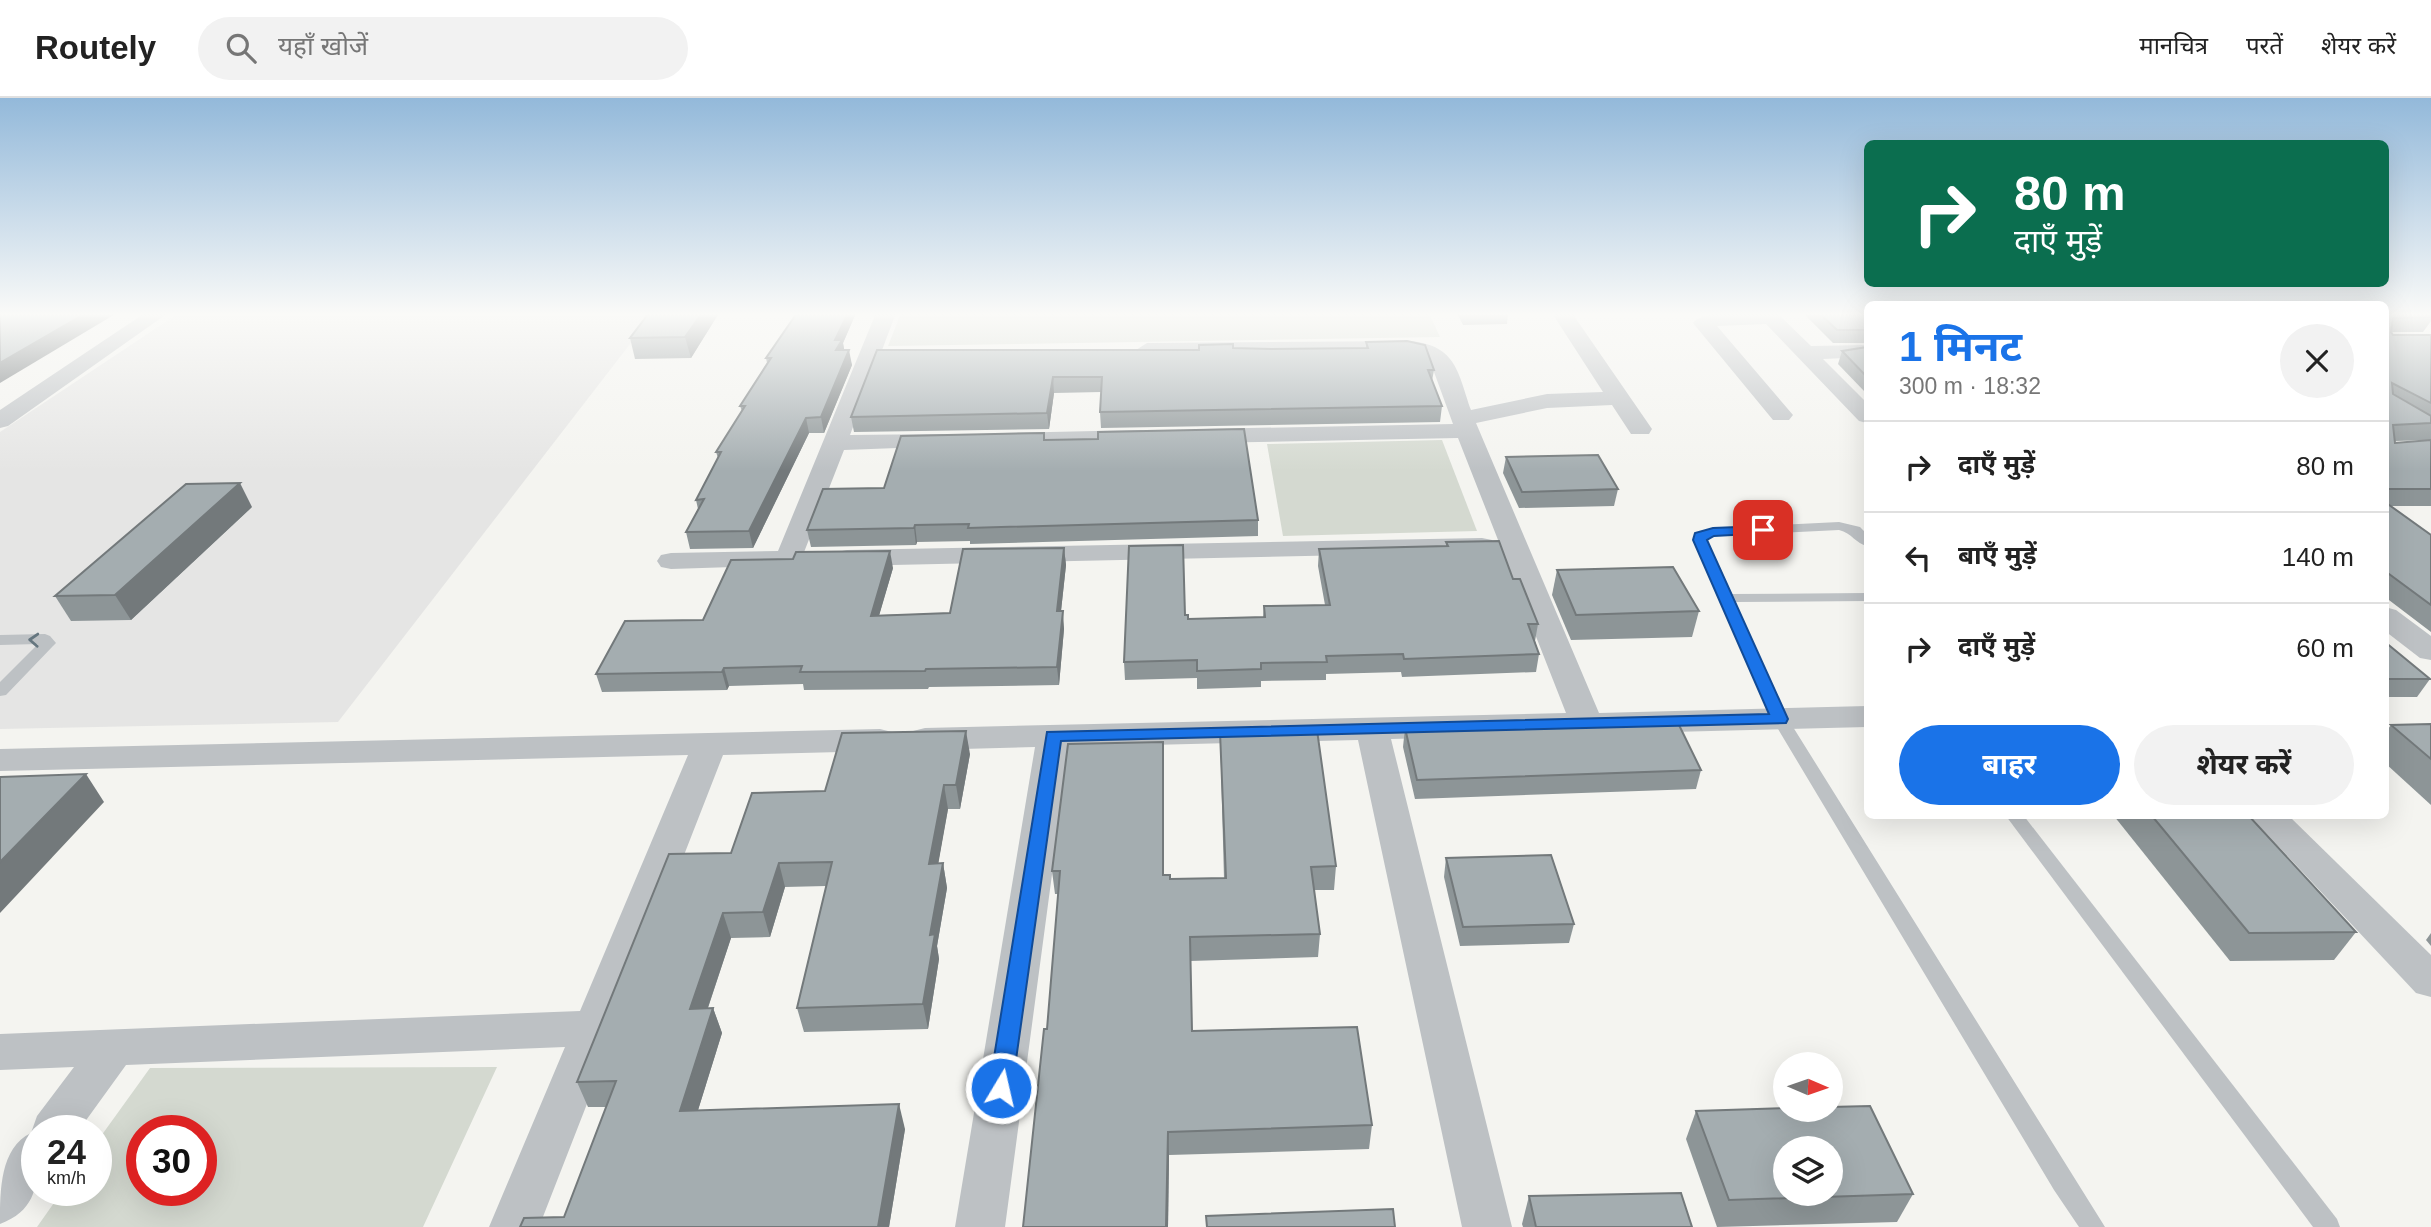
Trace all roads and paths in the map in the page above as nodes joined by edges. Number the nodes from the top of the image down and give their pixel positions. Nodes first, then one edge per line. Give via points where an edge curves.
1 (81, 366) edge
2 (865, 366) edge
3 (1444, 366) edge
4 (1598, 366) edge
5 (1739, 366) edge
6 (1817, 366) edge
7 (1620, 398) junction
8 (1864, 413) edge
9 (1781, 415) dead end
10 (0, 421) edge
11 (1465, 425) junction
12 (1640, 429) dead end
13 (987, 440) edge
14 (959, 441) edge
15 (835, 443) junction
16 (1864, 524) edge
17 (1849, 527) junction
18 (1864, 540) edge
19 (1516, 545) junction
20 (789, 559) junction
21 (671, 561) dead end
22 (1864, 597) edge
23 (1725, 598) junction
24 (2389, 619) edge
25 (0, 640) edge
26 (2431, 651) edge
27 (0, 691) edge
28 (1864, 717) edge
29 (1780, 719) junction
30 (1587, 724) junction
31 (1372, 729) junction
32 (1054, 736) junction
33 (710, 744) junction
34 (0, 760) edge
35 (2017, 819) edge
36 (2271, 819) edge
37 (2431, 981) edge
38 (595, 1028) junction
39 (114, 1047) junction
40 (0, 1052) edge
41 (64, 1115) edge
42 (21, 1174) edge
43 (0, 1202) edge
44 (514, 1227) edge
45 (980, 1227) edge
46 (1487, 1227) edge
47 (2093, 1227) edge
48 (2328, 1227) edge

1 - 10 street
2 - 15 street
3 - 11 street
4 - 7 street
5 - 9 street
6 - 8 street
7 - 11 street via 1547,401
7 - 12 street
11 - 13 street
11 - 19 street
14 - 15 street
15 - 20 street
16 - 17 lane
17 - 18 lane
17 - 23 lane via 1705,533 1700,540
19 - 20 street
19 - 30 street
20 - 21 street
22 - 23 lane
23 - 29 lane
24 - 26 street
27 -> 25 lane via 48,643 44,639
28 - 29 street
29 - 30 street
29 - 47 lane
30 - 31 street
31 - 32 street
31 - 46 street
32 - 33 street
32 - 45 street
33 - 34 street
33 - 38 street
35 - 48 lane
36 - 37 street
38 - 39 street
38 - 44 street
39 - 40 street
39 - 41 street
42 - 43 street

